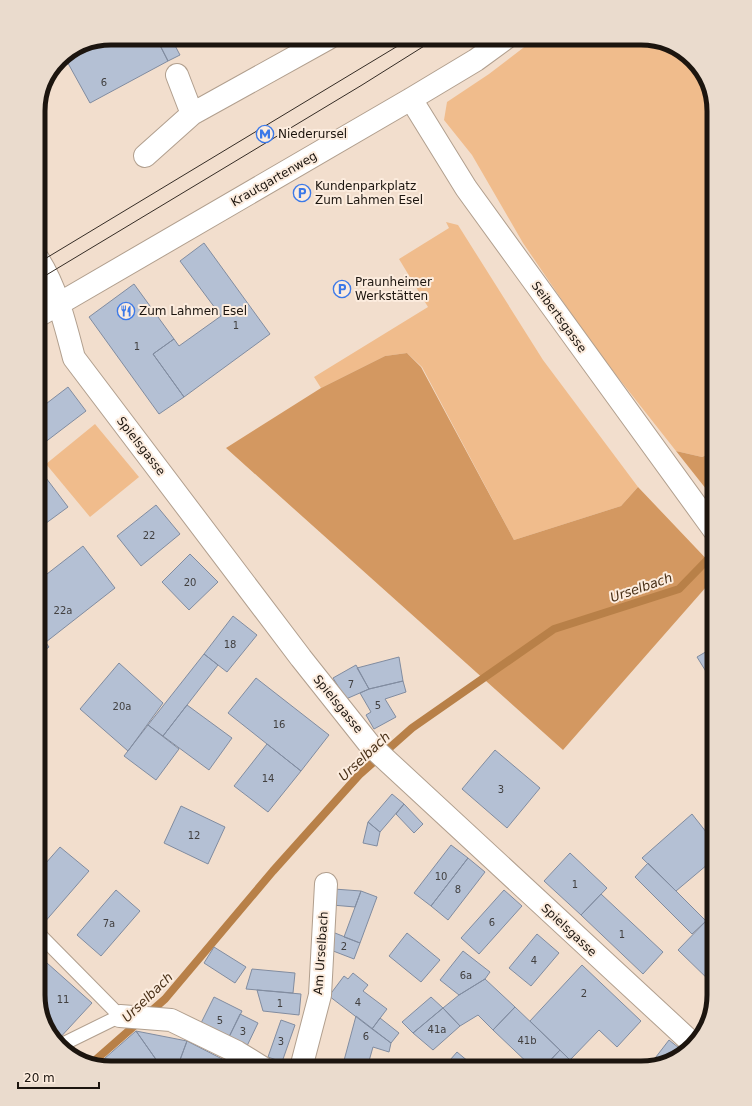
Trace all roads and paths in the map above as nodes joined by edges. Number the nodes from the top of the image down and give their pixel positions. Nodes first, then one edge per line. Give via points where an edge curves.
1 (316, 45) edge
2 (496, 45) edge
3 (177, 75) dead end
4 (410, 100) junction
5 (192, 114) junction
6 (145, 156) dead end
7 (45, 270) edge
8 (59, 304) junction
9 (45, 312) edge
10 (707, 521) edge
11 (326, 884) dead end
12 (45, 940) edge
13 (120, 1016) junction
14 (689, 1040) edge
15 (66, 1043) edge
16 (252, 1061) edge
17 (303, 1061) edge

1 - 5 street
2 - 4 street, Krautgartenweg
3 - 5 street
4 - 8 street, Krautgartenweg
4 - 10 street, Seibertsgasse via 466,188
5 - 6 street
7 - 8 street, Spielsgasse
8 - 9 street, Krautgartenweg
8 - 14 street, Spielsgasse via 74,358 301,658 370,744
11 - 17 street, Am Urselbach via 320,995
12 - 13 lane
13 - 15 lane
13 - 16 street via 171,1020

